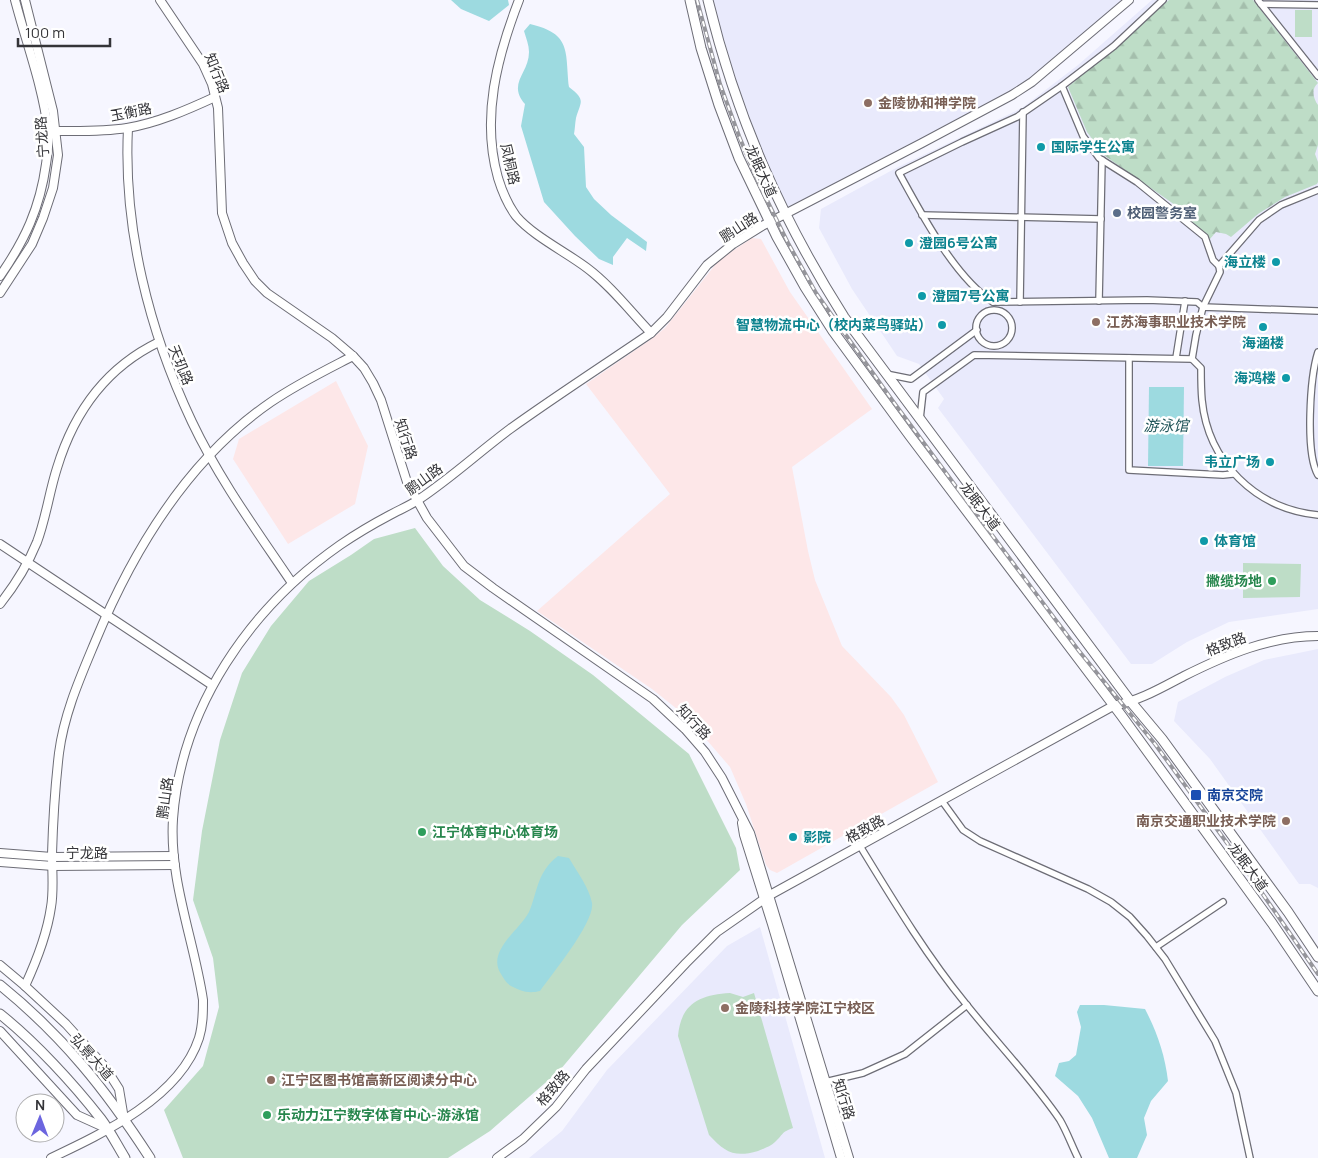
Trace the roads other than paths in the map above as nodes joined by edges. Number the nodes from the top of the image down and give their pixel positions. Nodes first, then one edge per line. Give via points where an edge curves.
1 (15, 0) edge
2 (25, 0) edge
3 (160, 0) edge
4 (519, 0) edge
5 (690, 0) edge
6 (708, 0) edge
7 (1129, 0) edge
8 (1163, 0) edge
9 (1259, 2) edge
10 (1318, 5) edge
11 (1318, 76) edge
12 (1062, 86) junction
13 (215, 98) junction
14 (1023, 112) junction
15 (128, 128) junction
16 (52, 131) junction
17 (1102, 160) junction
18 (1318, 190) edge
19 (785, 214) junction
20 (922, 215) junction
21 (1021, 217) junction
22 (1101, 219) junction
23 (769, 222) junction
24 (1219, 266) junction
25 (0, 276) edge
26 (0, 292) edge
27 (1099, 301) junction
28 (1185, 301) junction
29 (993, 302) junction
30 (1020, 302) junction
31 (1203, 307) junction
32 (992, 310) junction
33 (1318, 311) edge
34 (977, 330) junction
35 (651, 333) junction
36 (159, 342) junction
37 (994, 345) junction
38 (1318, 352) edge
39 (353, 356) junction
40 (994, 356) junction
41 (1129, 358) junction
42 (1176, 358) junction
43 (1192, 359) junction
44 (886, 374) junction
45 (920, 419) junction
46 (209, 454) junction
47 (1233, 474) junction
48 (1318, 475) edge
49 (417, 501) junction
50 (1318, 516) edge
51 (0, 544) edge
52 (28, 562) junction
53 (292, 583) junction
54 (0, 604) edge
55 (107, 614) junction
56 (1318, 636) edge
57 (212, 685) junction
58 (1131, 702) junction
59 (1114, 706) junction
60 (942, 800) junction
61 (860, 846) junction
62 (0, 853) edge
63 (174, 856) junction
64 (52, 857) junction
65 (0, 862) edge
66 (52, 866) junction
67 (175, 866) junction
68 (767, 898) junction
69 (1223, 902) dead end
70 (1156, 947) junction
71 (1318, 957) edge
72 (0, 965) edge
73 (0, 985) edge
74 (25, 986) junction
75 (1318, 991) edge
76 (967, 1005) junction
77 (0, 1014) edge
78 (0, 1031) edge
79 (825, 1082) junction
80 (124, 1118) junction
81 (108, 1129) junction
82 (51, 1158) edge
83 (125, 1158) edge
84 (150, 1158) edge
85 (497, 1158) edge
86 (841, 1158) edge
87 (849, 1158) edge
88 (1078, 1158) edge
89 (1250, 1158) edge

1 - 16 street, 宁龙路
2 - 16 street, 宁龙路 via 53,111
3 - 13 street, 知行路 via 203,64
4 - 35 street, 凤桐路 via 506,34 491,105 494,162 502,192 516,216 600,279
5 - 23 main road, 龙眠大道 via 719,105
6 - 19 main road, 龙眠大道 via 736,98
7 - 19 street, 鹏山路 via 1032,82
8 - 12 street via 1114,46
9 - 10 street
9 - 11 street
12 - 14 street
12 - 17 street via 1083,136
13 - 15 street, 玉衡路 via 185,111
13 - 39 street, 知行路 via 222,213 232,243 255,281
14 - 20 street via 898,173
14 - 21 street
15 - 16 street, 玉衡路
15 - 36 street, 天玑路 via 131,215 142,281
16 - 25 street, 宁龙路 via 44,184 36,211
16 - 26 street, 宁龙路 via 58,155 53,188 32,244
17 - 22 street
17 - 24 street via 1137,182 1205,238 1213,260
18 - 24 street via 1281,205 1259,220
19 - 23 street, 鹏山路
19 - 44 main road, 龙眠大道 via 816,274
20 - 21 street
20 - 29 street via 961,273 982,296
21 - 22 street
21 - 30 street
22 - 27 street
23 - 35 street, 鹏山路 via 707,265
23 - 59 main road, 龙眠大道 via 833,331
24 - 31 street via 1220,272
27 - 28 street
27 - 30 street
28 - 31 street via 1197,302
28 - 42 street
29 - 30 street
29 - 32 street
31 - 33 street
31 - 43 street
32 - 34 street via 982,315
32 - 37 street via 1007,315 1012,325 1009,337
34 - 37 street via 983,341
34 - 44 street via 911,379
35 - 49 street, 鹏山路 via 510,429
36 - 46 street, 天玑路 via 192,423
36 - 52 street via 143,350 109,377 80,413 62,452 46,517
37 - 40 street
38 - 48 street via 1309,403 1311,446
39 - 46 street via 271,402
39 - 49 street, 知行路 via 373,382 381,400 407,482
40 - 41 street
40 - 45 street via 974,355 923,392
41 - 42 street
41 - 47 street via 1129,470
42 - 43 street
43 - 47 street via 1201,368 1202,401 1210,432 1221,458
44 - 45 main road, 龙眠大道
45 - 58 main road, 龙眠大道
46 - 53 street, 天玑路
46 - 55 street via 174,496
47 - 50 street via 1262,498 1291,511
49 - 53 street, 鹏山路 via 342,543
49 - 68 street, 知行路 via 464,566 653,699 686,729 722,778 732,798 742,819 744,835
51 - 52 street
52 - 54 street
52 - 55 street
53 - 57 street, 鹏山路 via 243,638
55 - 57 street
55 - 64 street via 79,680 65,724 59,751
56 - 58 street, 格致路 via 1287,638 1242,650
57 - 63 street, 鹏山路 via 190,739 180,776 173,819
58 - 59 street, 格致路
58 - 71 main road, 龙眠大道 via 1162,739
59 - 60 street, 格致路
59 - 75 main road, 龙眠大道
60 - 61 street, 格致路
60 - 70 street via 963,830 1111,902 1130,917
61 - 68 street, 格致路
61 - 76 street via 898,908
62 - 64 street, 宁龙路
63 - 64 street, 宁龙路
63 - 67 street, 鹏山路
64 - 66 street
65 - 66 street, 宁龙路
66 - 67 street, 宁龙路
66 - 74 street via 47,928
67 - 80 street, 鹏山路 via 199,975 203,1022 196,1046 182,1070 151,1102
68 - 79 street, 知行路
68 - 85 street, 格致路 via 717,932 586,1069 556,1107 523,1139
68 - 86 street, 知行路
69 - 70 street
70 - 89 street via 1215,1041 1236,1093
72 - 74 street
73 - 80 main road, 弘景大道 via 72,1052
74 - 80 street via 105,1067 118,1089
76 - 79 street via 905,1054 863,1073
76 - 88 street via 1005,1048 1060,1122
77 - 81 main road via 74,1088
78 - 81 street via 77,1114
79 - 87 street, 知行路
80 - 81 street, 鹏山路
80 - 84 main road, 弘景大道
81 - 82 street, 鹏山路
81 - 83 main road

